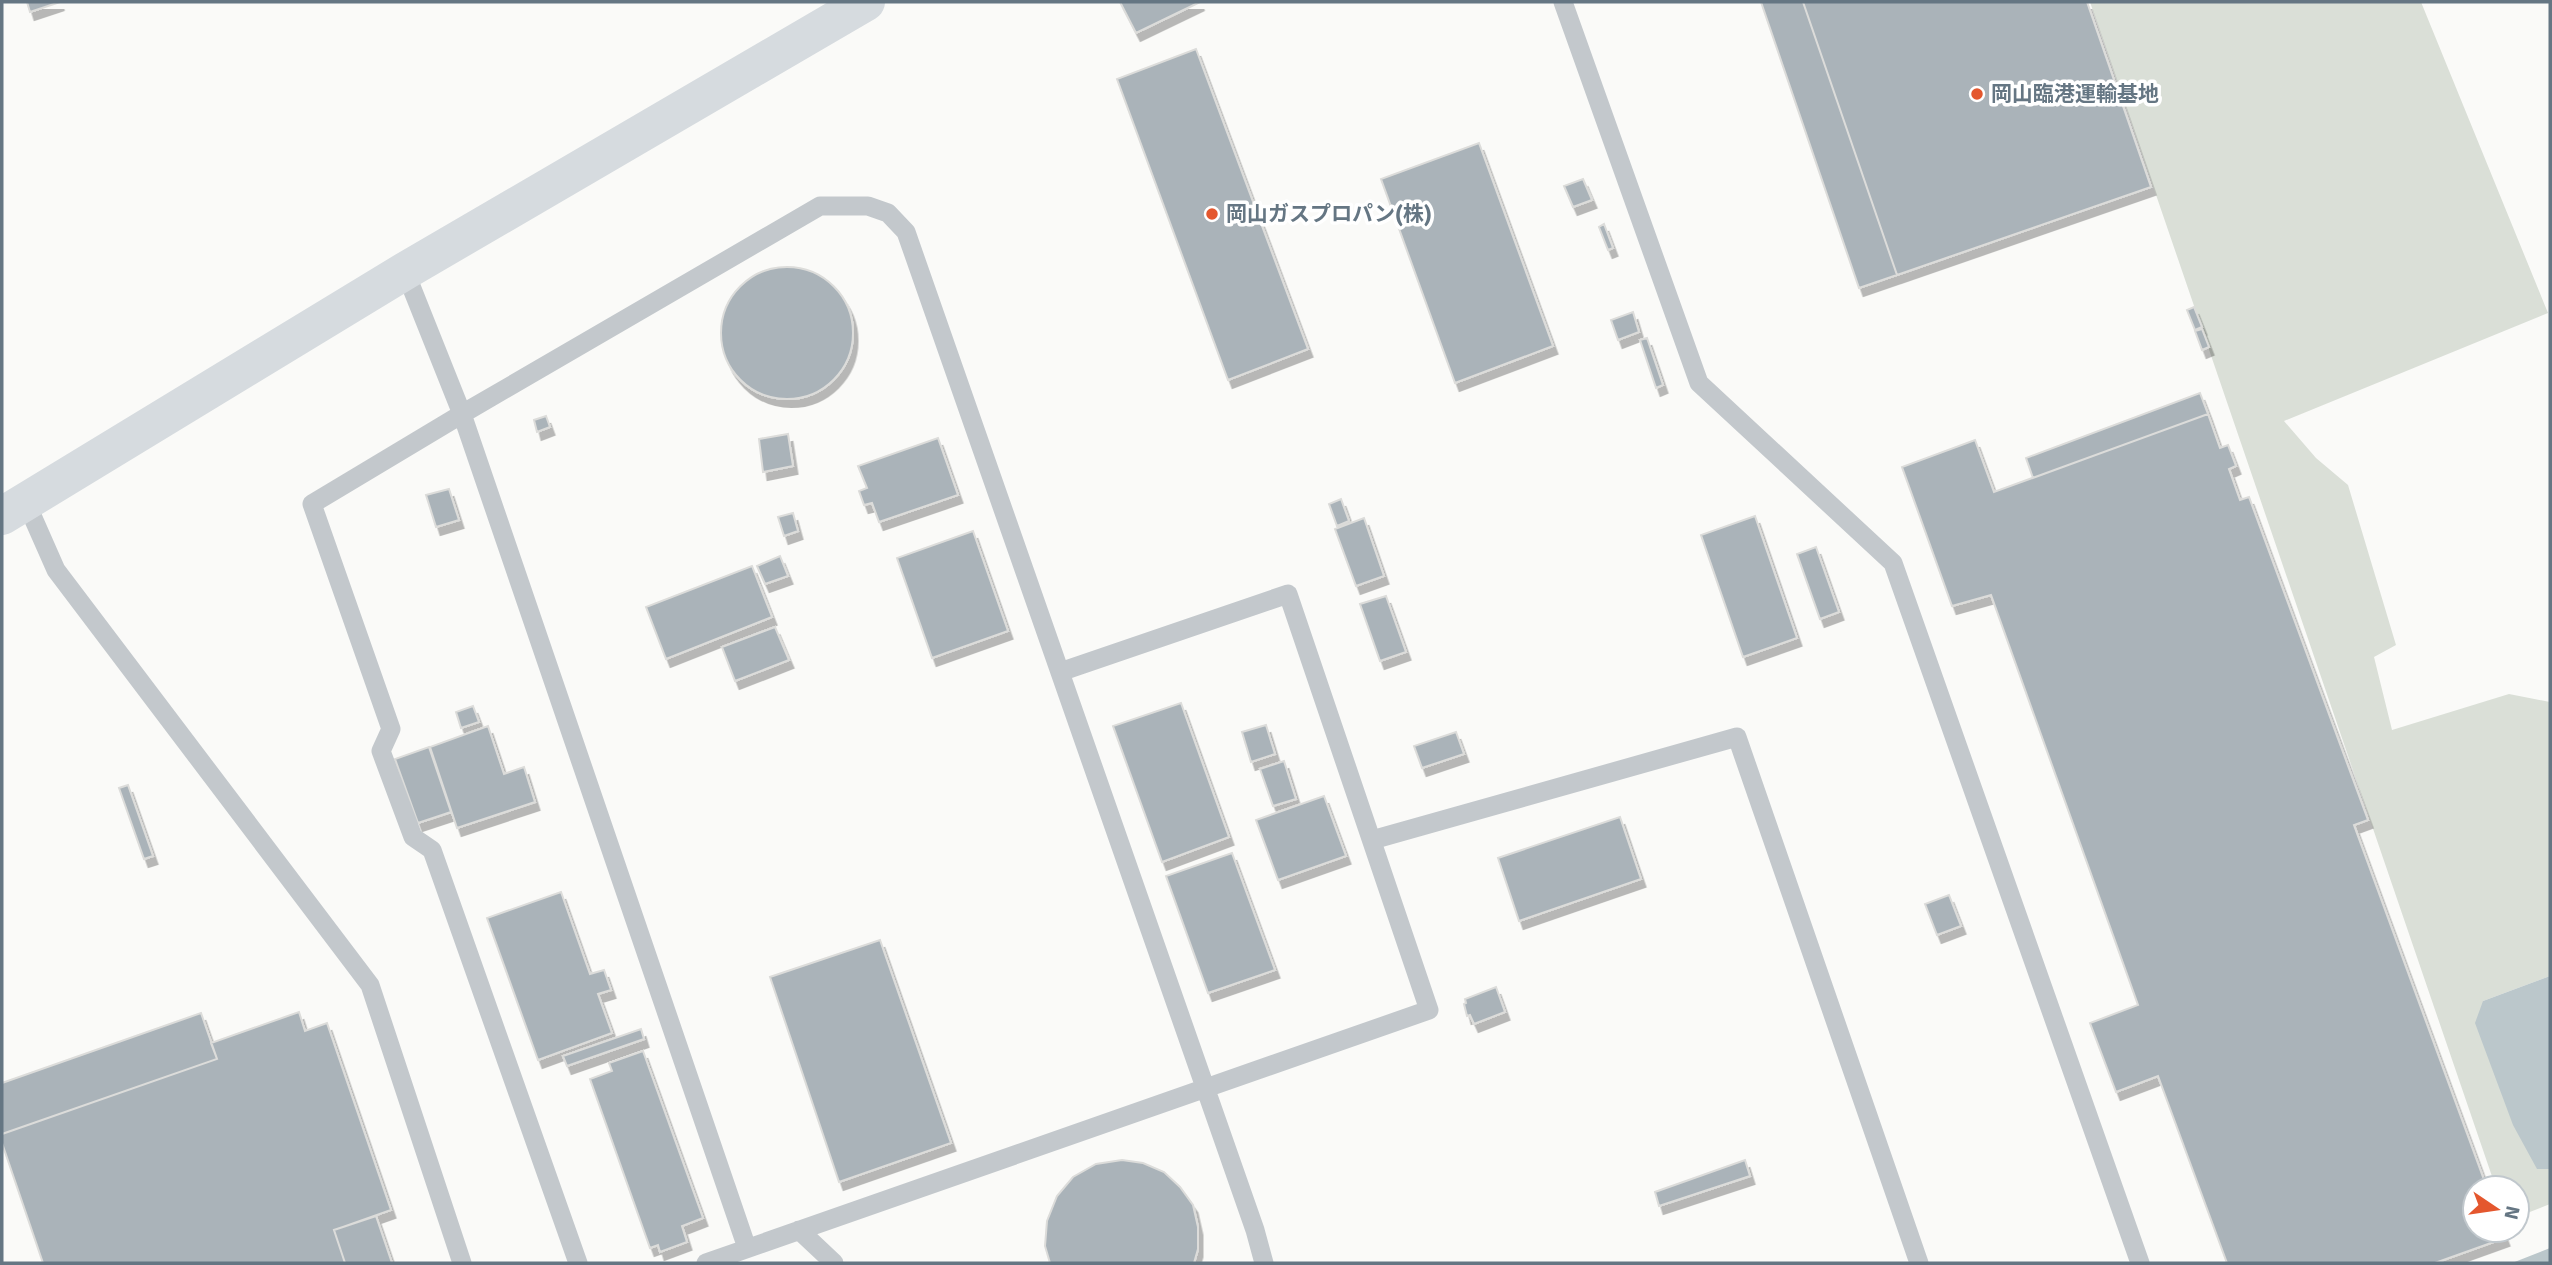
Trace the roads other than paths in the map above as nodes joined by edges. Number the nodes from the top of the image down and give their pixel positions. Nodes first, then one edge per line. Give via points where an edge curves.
1 (866, 2) edge
2 (1563, 2) edge
3 (405, 271) junction
4 (462, 414) junction
5 (14, 509) edge
6 (1060, 672) junction
7 (1372, 840) junction
8 (1205, 1088) junction
9 (799, 1230) junction
10 (747, 1248) junction
11 (462, 1263) edge
12 (578, 1263) edge
13 (706, 1263) edge
14 (834, 1263) edge
15 (1264, 1263) edge
16 (1919, 1263) edge
17 (2140, 1263) edge

1 - 3 street
2 - 17 lane via 1699,383 1893,564
3 - 4 lane
3 - 5 street
4 - 6 lane via 820,206 868,206 888,213 906,232
4 - 10 lane
4 - 12 lane via 312,504 391,729 381,751 413,837 432,850
5 - 11 lane via 370,985
6 - 7 lane via 1288,594
6 - 8 lane
7 - 8 lane via 1429,1010
7 - 16 lane via 1737,737
8 - 9 lane
8 - 15 lane
9 - 10 lane
9 - 14 lane
10 - 13 lane

